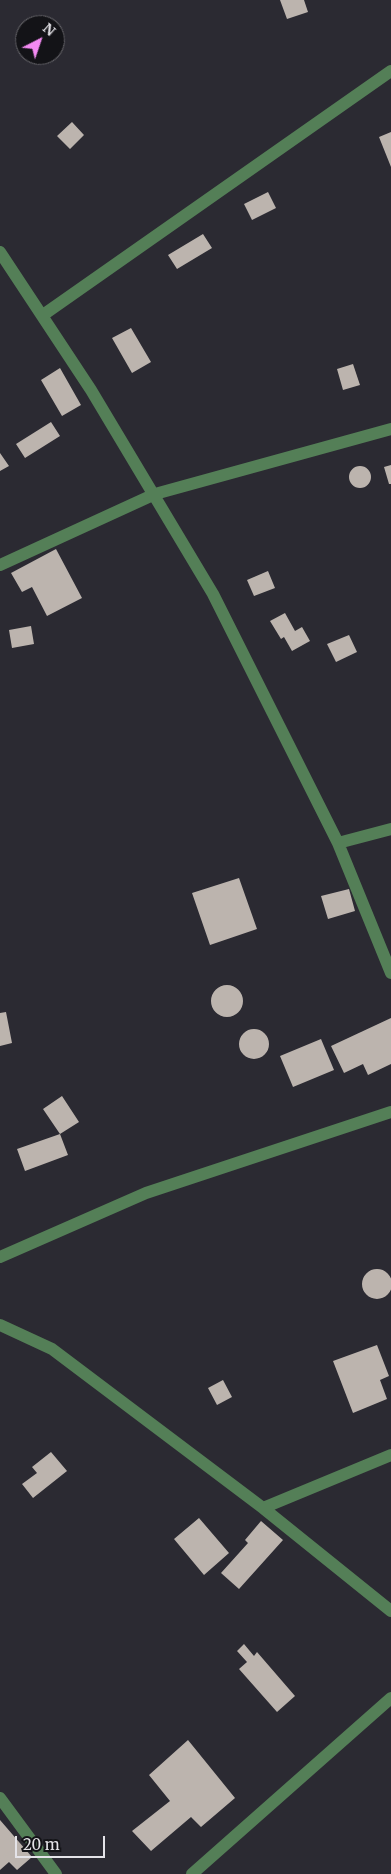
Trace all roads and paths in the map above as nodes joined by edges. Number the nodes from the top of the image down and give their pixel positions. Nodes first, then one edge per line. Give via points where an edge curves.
1 (391, 71) edge
2 (0, 252) edge
3 (43, 315) junction
4 (391, 429) edge
5 (156, 494) junction
6 (0, 565) edge
7 (391, 829) edge
8 (338, 843) junction
9 (391, 973) edge
10 (391, 1112) edge
11 (0, 1257) edge
12 (0, 1325) edge
13 (391, 1455) edge
14 (263, 1508) junction
15 (391, 1611) edge
16 (391, 1698) edge
17 (0, 1798) edge
18 (56, 1874) edge
19 (192, 1874) edge

1 - 3 street
2 - 3 street
3 - 5 street
4 - 5 street
5 - 6 street
5 - 8 street via 213,594
7 - 8 street
8 - 9 street
10 - 11 street via 146,1194
12 - 14 street via 52,1349
13 - 14 street
14 - 15 street
16 - 19 street
17 - 18 street

